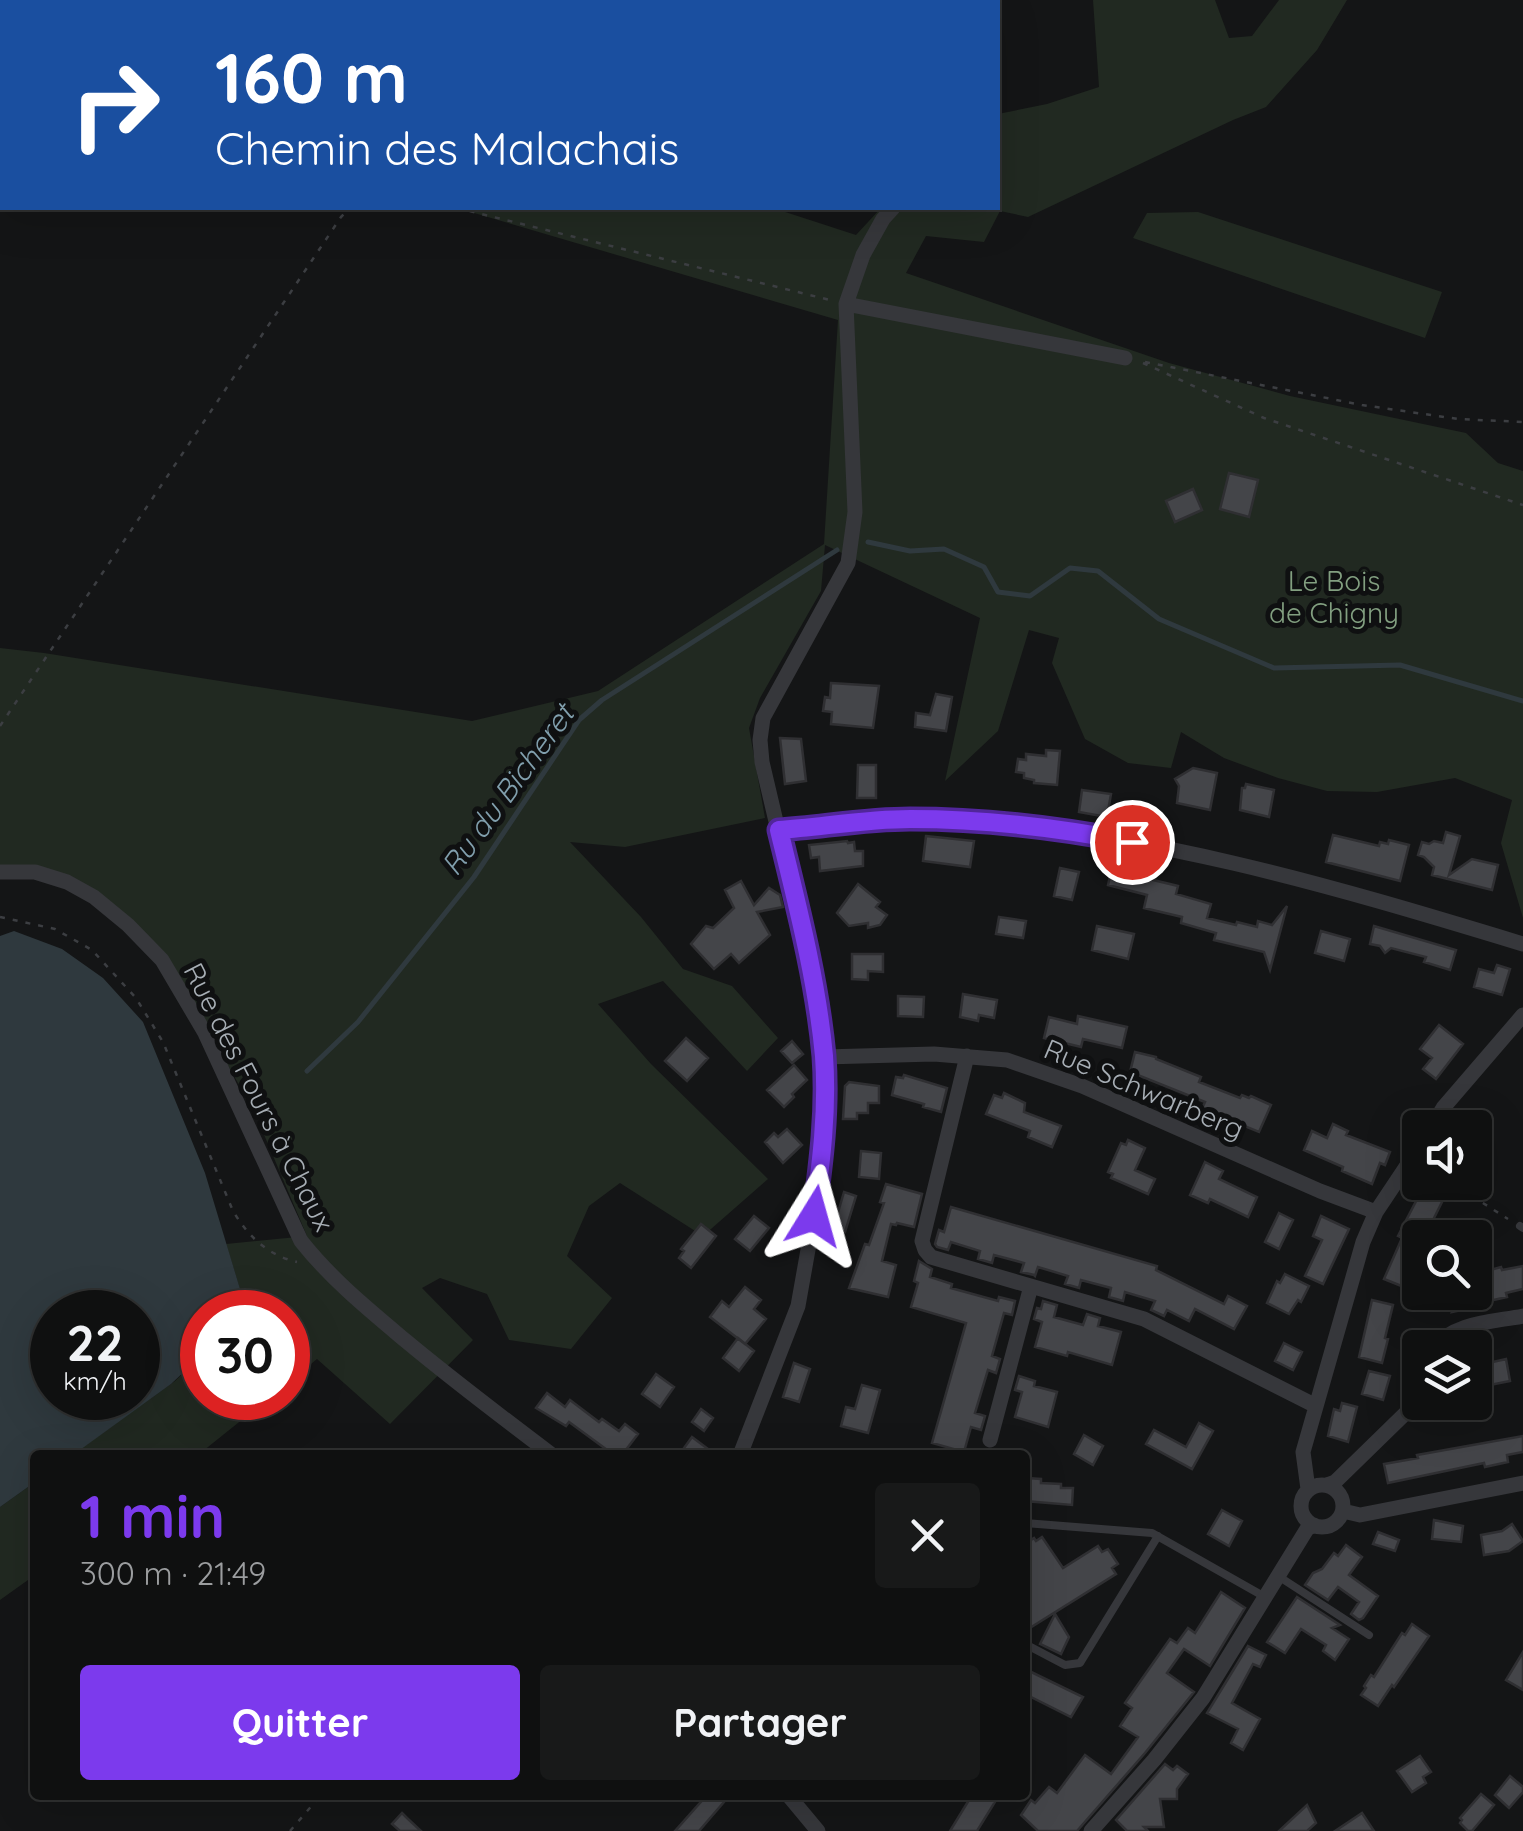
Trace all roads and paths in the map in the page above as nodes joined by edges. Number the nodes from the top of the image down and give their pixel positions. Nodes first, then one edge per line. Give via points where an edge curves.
1 (348, 210) edge
2 (464, 210) edge
3 (494, 210) edge
4 (891, 210) edge
5 (494, 218) junction
6 (846, 304) junction
7 (1131, 359) junction
8 (1523, 422) edge
9 (1523, 505) edge
10 (0, 726) edge
11 (779, 830) junction
12 (0, 872) edge
13 (0, 917) edge
14 (1523, 944) edge
15 (1522, 1018) edge
16 (966, 1056) junction
17 (824, 1057) junction
18 (1443, 1110) edge
19 (1402, 1173) edge
20 (1478, 1200) edge
21 (1376, 1212) junction
22 (1521, 1227) edge
23 (290, 1249) dead end
24 (297, 1262) junction
25 (319, 1264) junction
26 (1031, 1286) junction
27 (1523, 1316) edge
28 (1455, 1330) edge
29 (1316, 1406) junction
30 (1402, 1416) edge
31 (990, 1440) dead end
32 (546, 1450) edge
33 (742, 1450) edge
34 (1523, 1482) edge
35 (1327, 1485) junction
36 (1308, 1490) junction
37 (1343, 1512) junction
38 (1030, 1523) edge
39 (1314, 1525) junction
40 (1158, 1536) junction
41 (1278, 1576) junction
42 (1265, 1597) junction
43 (1369, 1634) dead end
44 (1030, 1647) edge
45 (317, 1800) edge
46 (792, 1800) edge
47 (290, 1831) edge
48 (818, 1831) edge
49 (1091, 1831) edge

1 - 10 path
2 - 5 path
3 - 5 path
4 - 6 street via 864,254
5 - 6 path
6 - 7 street
6 - 11 street via 853,537 838,585 763,718 762,762
7 - 8 path via 1362,405
7 - 9 path via 1264,418
11 - 14 street via 905,819 1094,835 1243,864
11 - 17 street
12 - 25 street, Rue des Fours à Chaux via 35,872 67,882 94,897 162,960 205,1033 301,1241
13 - 24 path via 56,929 92,950 136,998 163,1042 244,1230 270,1253
15 - 18 street
16 - 17 street, Rue Schwarberg
16 - 21 street, Rue Schwarberg via 1006,1060 1082,1086
16 - 26 street via 922,1241 930,1258
17 - 33 street via 824,1137 798,1306
19 - 21 street
20 - 22 path
21 - 29 street
23 - 24 path
24 - 25 path
25 - 32 street, Rue des Fours à Chaux
26 - 29 street via 1144,1319
26 - 31 street
27 - 28 street
29 - 36 street via 1302,1452
30 - 35 street
34 - 37 street via 1360,1515
35 - 36 street
35 - 37 street via 1342,1498
36 - 39 street via 1301,1508
37 - 39 street via 1328,1526
38 - 40 lane
39 - 41 street
40 - 42 lane
40 - 44 lane via 1080,1663 1066,1665
41 - 42 street
41 - 43 lane
42 - 49 street via 1203,1698
45 - 47 path
46 - 48 street

